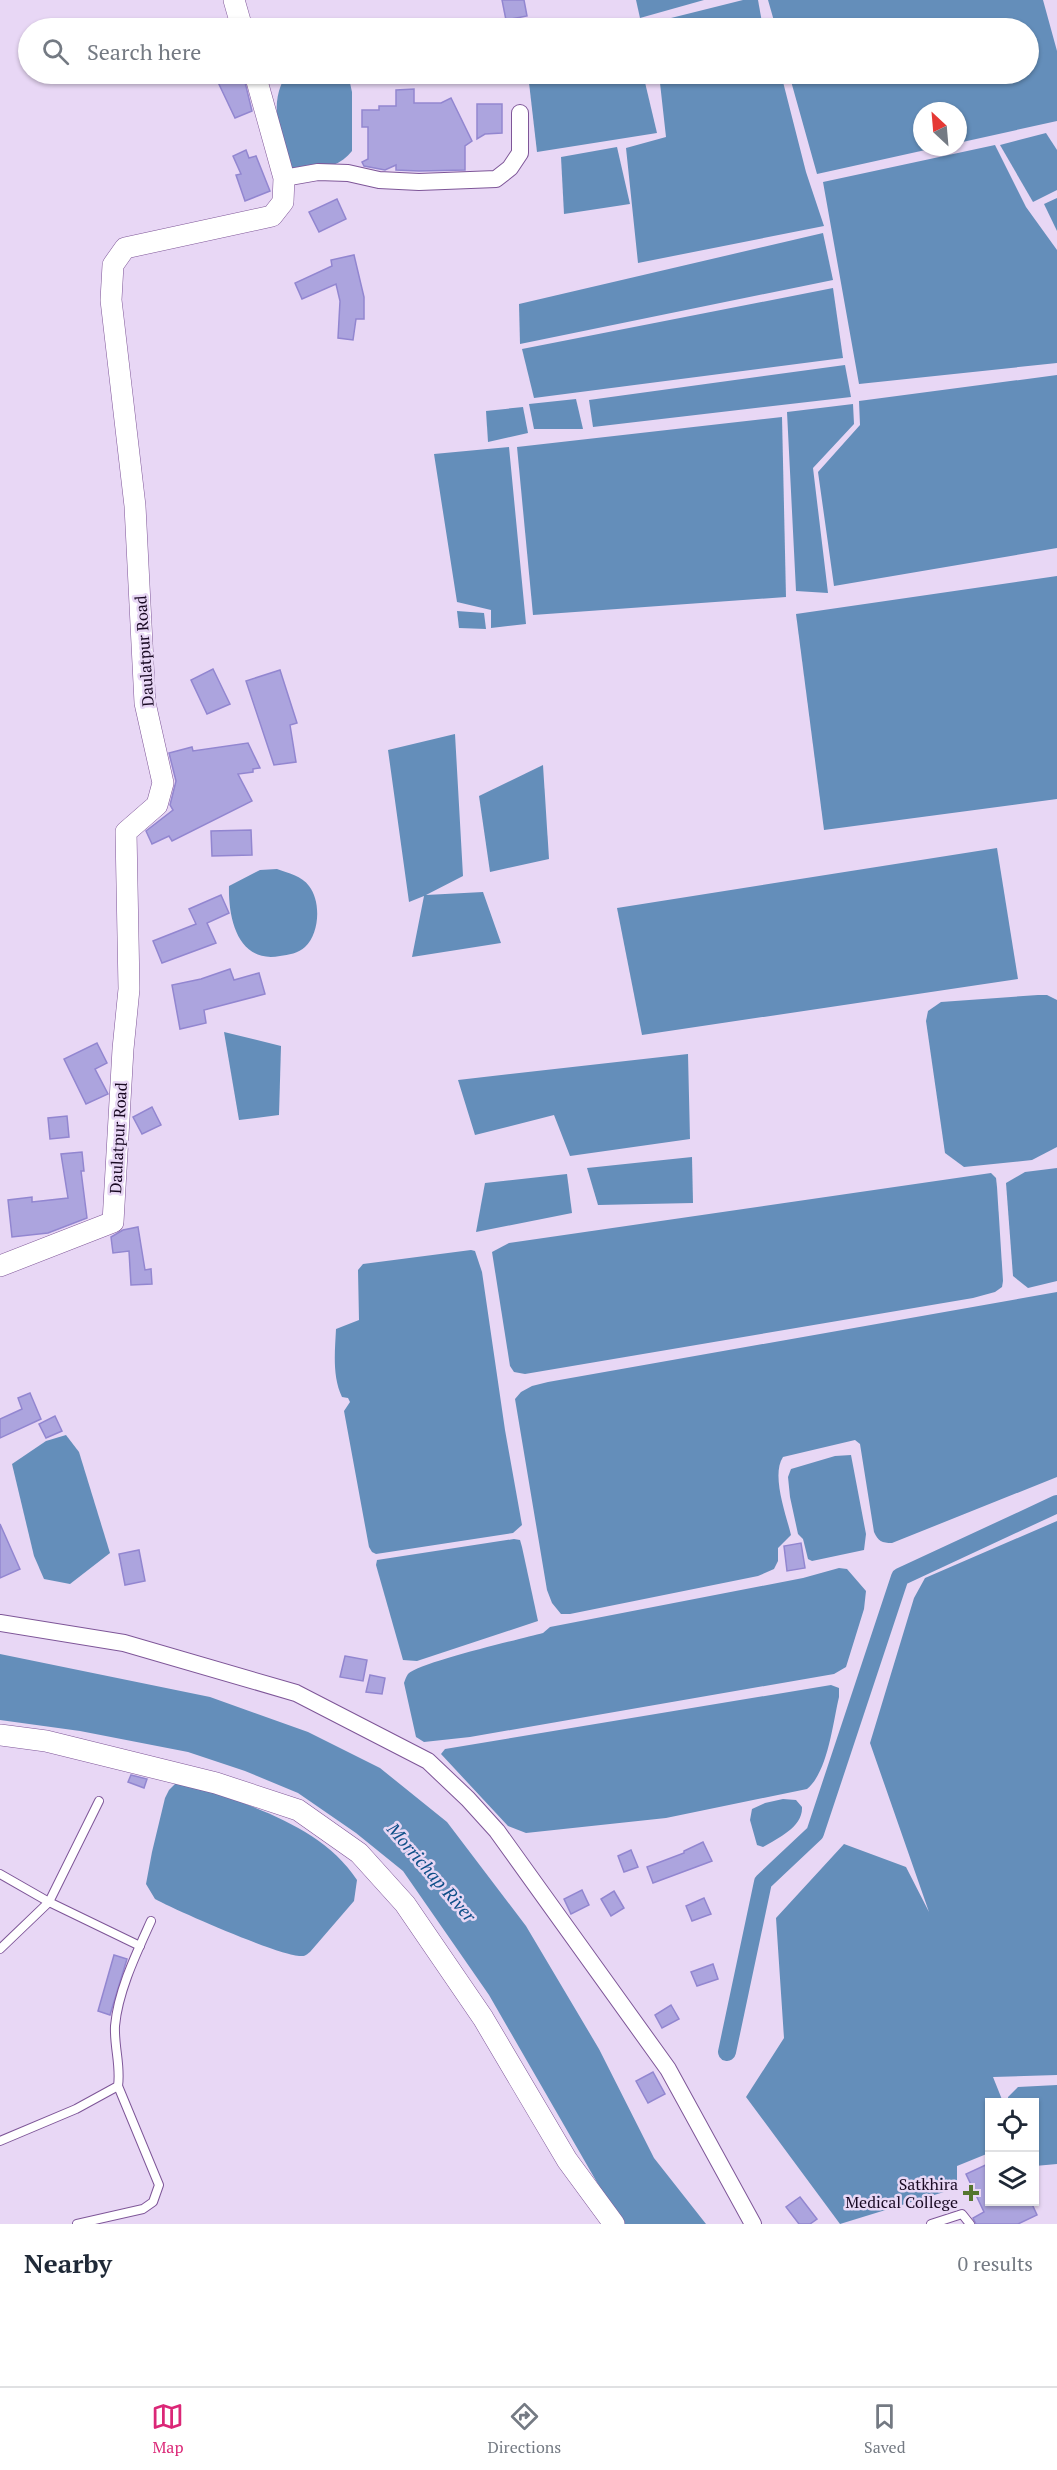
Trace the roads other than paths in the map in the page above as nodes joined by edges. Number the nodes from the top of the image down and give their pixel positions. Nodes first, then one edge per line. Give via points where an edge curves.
1 (234, 0) edge
2 (239, 18) edge
3 (258, 84) edge
4 (520, 113) dead end
5 (284, 178) junction
6 (0, 1266) edge
7 (0, 1623) edge
8 (0, 1735) edge
9 (99, 1801) dead end
10 (0, 1874) edge
11 (49, 1902) junction
12 (151, 1921) dead end
13 (140, 1946) junction
14 (0, 1949) edge
15 (118, 2086) junction
16 (0, 2141) edge
17 (77, 2224) edge
18 (614, 2224) edge
19 (753, 2224) edge
20 (931, 2224) edge
21 (970, 2224) edge

1 - 2 street
3 - 5 street, Daulatpur Road
4 - 5 street via 519,153 510,168 496,179 418,182 318,172
5 - 6 street, Daulatpur Road via 283,202 272,216 125,248 113,265 111,300 135,506 145,703 163,783 157,805 126,832 129,989 113,1222
7 - 19 street via 124,1643 296,1693 428,1761 497,1832 668,2069
8 - 18 street via 46,1741 124,1760 277,1803 298,1810 359,1853 412,1914 483,2018 567,2160
9 - 11 lane
10 - 11 lane
11 - 13 lane
11 - 14 lane
12 - 13 lane
13 - 15 lane via 130,1967 115,2023
15 - 16 lane
15 - 17 lane via 159,2185 153,2202 143,2209
20 - 21 lane via 962,2214

